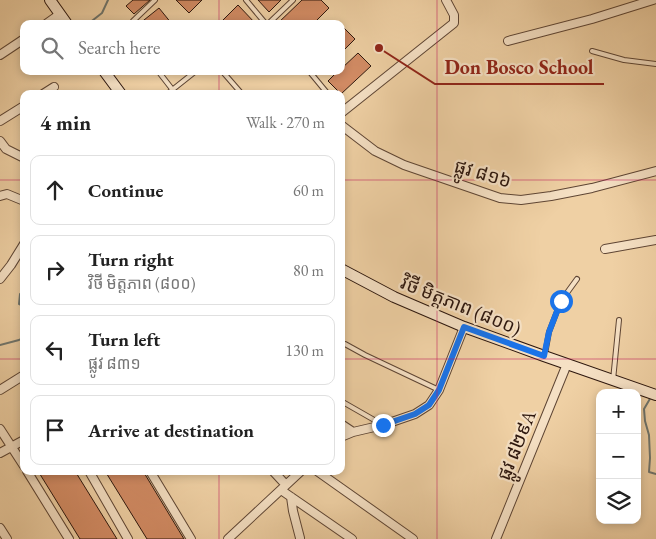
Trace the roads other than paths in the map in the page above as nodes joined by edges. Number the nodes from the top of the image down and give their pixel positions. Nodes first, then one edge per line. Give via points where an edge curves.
1 (50, 0) edge
2 (155, 0) edge
3 (246, 0) edge
4 (293, 0) edge
5 (446, 0) edge
6 (653, 0) edge
7 (60, 14) junction
8 (52, 20) edge
9 (64, 20) edge
10 (134, 20) edge
11 (264, 20) edge
12 (271, 20) edge
13 (508, 41) dead end
14 (20, 42) edge
15 (592, 51) dead end
16 (0, 55) edge
17 (656, 64) edge
18 (107, 75) edge
19 (161, 75) edge
20 (191, 75) edge
21 (225, 75) edge
22 (312, 75) edge
23 (54, 87) dead end
24 (172, 89) joint
25 (49, 90) edge
26 (118, 90) edge
27 (239, 90) edge
28 (325, 90) edge
29 (20, 108) edge
30 (345, 110) edge
31 (0, 121) edge
32 (345, 128) edge
33 (0, 141) edge
34 (3, 150) edge
35 (20, 156) edge
36 (656, 171) edge
37 (0, 196) edge
38 (20, 199) edge
39 (656, 240) edge
40 (605, 249) dead end
41 (20, 250) edge
42 (345, 271) edge
43 (0, 279) edge
44 (577, 279) dead end
45 (619, 320) dead end
46 (464, 327) junction
47 (345, 344) edge
48 (544, 356) junction
49 (567, 364) junction
50 (20, 378) edge
51 (613, 380) junction
52 (0, 390) edge
53 (439, 390) junction
54 (651, 394) edge
55 (345, 403) edge
56 (383, 425) junction
57 (345, 427) edge
58 (0, 429) edge
59 (353, 432) junction
60 (345, 435) edge
61 (20, 442) edge
62 (12, 447) junction
63 (0, 453) edge
64 (20, 460) edge
65 (29, 475) edge
66 (91, 475) edge
67 (152, 475) edge
68 (276, 475) edge
69 (297, 475) edge
70 (324, 475) edge
71 (284, 488) junction
72 (291, 497) junction
73 (0, 528) edge
74 (300, 538) edge
75 (7, 539) edge
76 (69, 539) edge
77 (128, 539) edge
78 (191, 539) edge
79 (228, 539) edge
80 (352, 539) edge
81 (413, 539) edge
82 (496, 539) edge

1 - 7 main road
2 - 10 lane
3 - 11 lane
4 - 12 lane
5 - 30 street via 454,15 454,23
6 - 13 street via 592,20
7 - 8 street
7 - 9 main road
14 - 16 street
15 - 17 lane
18 - 26 main road
19 - 24 lane
20 - 24 lane
21 - 27 lane
22 - 28 lane
23 - 25 street
29 - 31 street
32 - 36 street, ផ្លូវ ៨១៦ via 375,151 404,165 500,198 521,200 559,194
33 - 34 street
34 - 35 street
37 - 38 street via 7,194
39 - 40 street
41 - 43 street
42 - 46 main road, វិថី មិត្តភាព (៨០០) via 394,297
44 - 48 lane via 561,301
45 - 51 lane
46 - 48 main road, វិថី មិត្តភាព (៨០០)
46 - 53 street
47 - 53 lane
48 - 49 main road, វិថី មិត្តភាព (៨០០)
49 - 51 main road, វិថី មិត្តភាព (៨០០)
49 - 82 street, ផ្លូវ ៨២៩A
50 - 52 street
51 - 54 main road, វិថី មិត្តភាព (៨០០)
53 - 56 street via 429,405 415,414
55 - 56 lane
56 - 59 street
57 - 59 street
58 - 62 street
59 - 60 street
61 - 62 street
62 - 63 street
62 - 64 street
65 - 76 street
66 - 77 street
67 - 78 street
68 - 71 street
69 - 71 street
70 - 81 street
71 - 72 street
71 - 79 street
72 - 74 street
72 - 80 street
73 - 75 street

